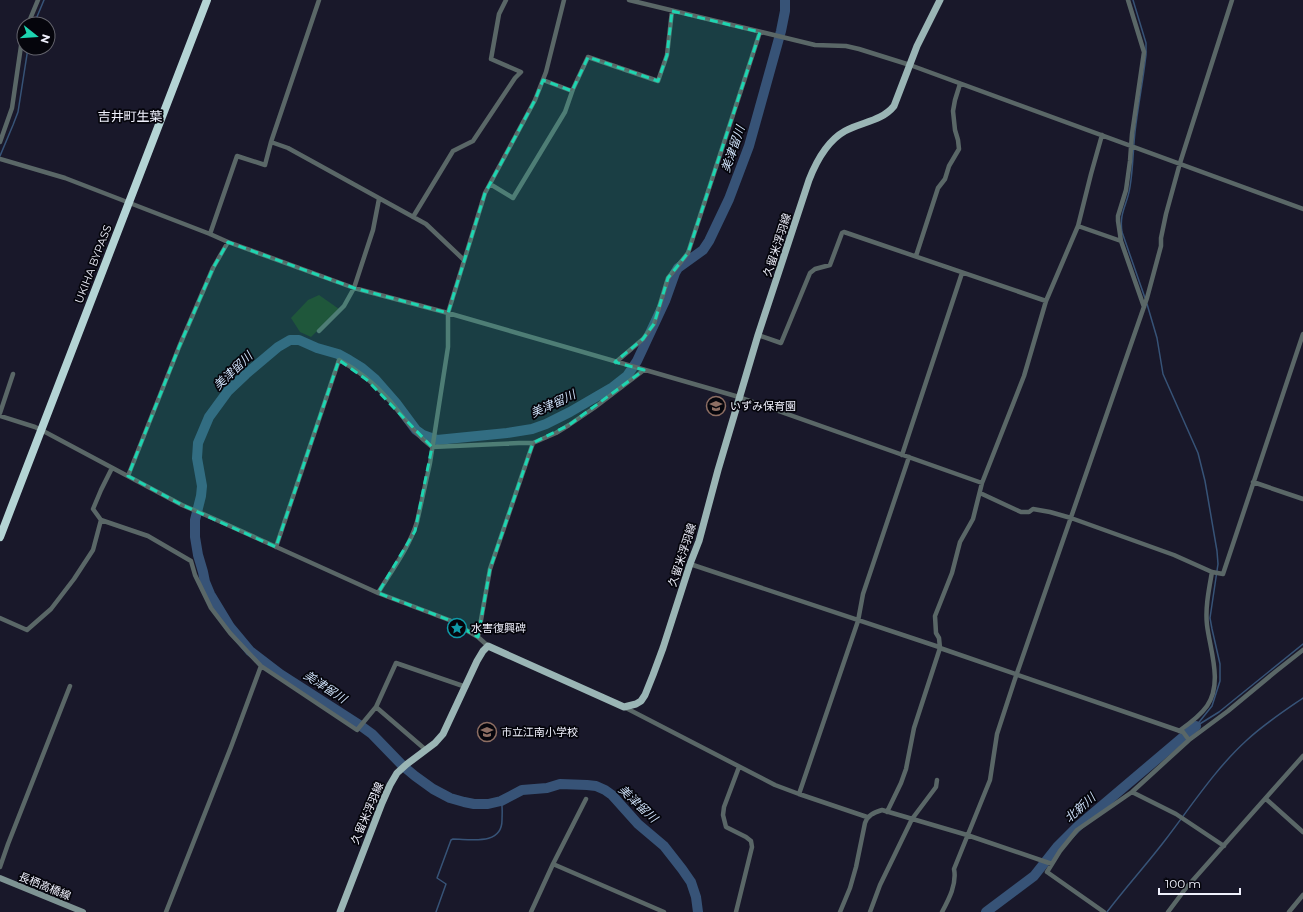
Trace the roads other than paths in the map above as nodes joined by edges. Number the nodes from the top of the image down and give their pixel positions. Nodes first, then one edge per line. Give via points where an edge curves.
1 (38, 0) edge
2 (207, 0) edge
3 (318, 0) edge
4 (506, 0) edge
5 (564, 0) edge
6 (629, 0) edge
7 (940, 0) edge
8 (1128, 0) edge
9 (1232, 0) edge
10 (672, 11) junction
11 (31, 16) edge
12 (760, 32) junction
13 (20, 56) edge
14 (910, 65) junction
15 (543, 80) junction
16 (960, 84) junction
17 (572, 91) junction
18 (1102, 135) junction
19 (0, 142) edge
20 (271, 142) junction
21 (1133, 146) junction
22 (2, 159) edge
23 (1180, 163) junction
24 (490, 184) junction
25 (379, 199) junction
26 (129, 202) junction
27 (1303, 209) edge
28 (413, 217) junction
29 (1078, 226) junction
30 (210, 234) junction
31 (1121, 241) junction
32 (228, 242) junction
33 (916, 256) junction
34 (464, 260) junction
35 (962, 273) junction
36 (354, 288) junction
37 (1046, 301) junction
38 (1144, 305) junction
39 (448, 313) junction
40 (319, 331) dead end
41 (1303, 334) edge
42 (758, 335) junction
43 (616, 362) junction
44 (644, 370) junction
45 (13, 374) dead end
46 (739, 397) junction
47 (0, 415) edge
48 (41, 430) junction
49 (533, 443) junction
50 (433, 446) junction
51 (902, 455) junction
52 (909, 457) junction
53 (112, 468) junction
54 (128, 476) junction
55 (1253, 482) junction
56 (982, 483) junction
57 (980, 493) junction
58 (1303, 499) edge
59 (1071, 518) junction
60 (101, 520) junction
61 (0, 537) edge
62 (276, 547) junction
63 (690, 564) junction
64 (1213, 572) junction
65 (378, 593) junction
66 (0, 618) edge
67 (858, 621) junction
68 (478, 637) junction
69 (488, 646) junction
70 (940, 648) junction
71 (1303, 650) edge
72 (261, 666) junction
73 (1016, 676) junction
74 (70, 686) dead end
75 (466, 687) junction
76 (376, 707) junction
77 (624, 707) junction
78 (1181, 732) junction
79 (1188, 739) junction
80 (426, 750) junction
81 (1303, 756) edge
82 (739, 767) junction
83 (937, 780) dead end
84 (1132, 792) junction
85 (799, 794) junction
86 (1266, 798) junction
87 (586, 799) dead end
88 (887, 812) junction
89 (867, 817) junction
90 (912, 819) junction
91 (1303, 832) edge
92 (967, 835) junction
93 (1224, 846) junction
94 (1050, 863) junction
95 (553, 864) junction
96 (0, 867) edge
97 (0, 878) edge
98 (1303, 895) edge
99 (83, 912) edge
100 (166, 912) edge
101 (340, 912) edge
102 (531, 912) edge
103 (664, 912) edge
104 (736, 912) edge
105 (840, 912) edge
106 (870, 912) edge
107 (942, 912) edge
108 (1104, 912) edge
109 (1168, 912) edge
110 (1289, 912) edge

1 - 11 street
2 - 26 highway, UKIHA BYPASS
3 - 20 street
4 - 28 street via 499,14 491,59 521,72 473,141 453,151
5 - 15 street
6 - 10 street
7 - 14 main road, 久留米浮羽線
8 - 21 street via 1144,52
9 - 23 street
10 - 12 street
10 - 17 street via 668,55 658,81 588,57
12 - 14 street via 814,45 860,49
12 - 43 street via 688,253 668,278 654,324 643,339
13 - 19 street via 12,108
14 - 16 street
14 - 42 main road, 久留米浮羽線 via 890,111 844,132 833,141 817,162
15 - 17 street
15 - 24 street
16 - 18 street
16 - 33 street via 953,110 959,149 938,188
17 - 24 street via 565,112 513,198
18 - 21 street
18 - 29 street
20 - 25 street via 288,148
20 - 30 street via 265,165 237,156
21 - 23 street
21 - 31 street via 1126,190 1118,216
22 - 26 street via 65,178
23 - 27 street
23 - 38 street
24 - 34 street
25 - 28 street
25 - 36 street via 373,230
26 - 30 street
26 - 48 highway, UKIHA BYPASS
28 - 34 street via 426,224
29 - 31 street
29 - 37 street
30 - 32 street
31 - 38 street
32 - 36 street
32 - 54 street via 213,268 179,347
33 - 35 street
33 - 42 street via 844,232 830,266 815,269 810,273 781,343
34 - 39 street
35 - 37 street
35 - 51 street
36 - 39 street
36 - 40 street via 344,306
37 - 56 street via 1024,376
38 - 59 street
39 - 43 street
39 - 50 street via 448,347
41 - 55 street
42 - 46 main road, 久留米浮羽線
43 - 44 street
44 - 46 street
44 - 49 street via 556,433
45 - 47 street
46 - 51 street
46 - 63 main road, 久留米浮羽線 via 699,541
47 - 48 street
48 - 53 street
48 - 61 highway, UKIHA BYPASS
49 - 50 street
49 - 68 street via 490,569
50 - 62 street via 421,439 384,395 353,367 339,360
50 - 65 street via 415,531
51 - 52 street
52 - 56 street
52 - 67 street via 863,594
53 - 54 street
53 - 60 street via 93,509
54 - 62 street via 182,505
55 - 58 street
55 - 64 street via 1223,574
56 - 57 street
57 - 59 street via 1021,512 1029,512 1033,508
57 - 70 street via 935,616
59 - 64 street via 1174,555
59 - 73 street
60 - 66 street via 93,550 51,609 27,630
60 - 72 street via 148,536 191,561 211,608
62 - 65 street
63 - 67 street
63 - 77 main road, 久留米浮羽線 via 645,695 636,704
64 - 78 street via 1207,623 1213,655 1214,690 1207,707
65 - 68 street via 449,620
67 - 70 street
67 - 85 street
68 - 69 street
69 - 75 main road, 久留米浮羽線 via 477,661
69 - 77 main road
70 - 73 street
70 - 88 street via 914,728 906,769
71 - 79 street via 1228,711
72 - 76 street via 358,730
72 - 100 street
73 - 78 street
73 - 92 street via 997,734 990,780
74 - 96 street
75 - 76 street via 396,663
75 - 80 main road, 久留米浮羽線 via 443,734
76 - 80 street
77 - 82 street
78 - 79 street
79 - 84 street
80 - 101 main road, 久留米浮羽線 via 398,773 382,803
81 - 86 street
82 - 85 street
82 - 104 street via 723,815 726,827 746,837 751,841 752,847
83 - 90 street via 936,787
84 - 93 street via 1178,816
84 - 94 street via 1077,830
85 - 89 street
86 - 91 street
86 - 93 street
87 - 95 street
88 - 89 street via 882,810
88 - 90 street
89 - 105 street via 856,867
90 - 92 street
90 - 106 street
92 - 94 street
92 - 107 street via 954,869 956,876 950,895
93 - 109 street
94 - 108 street via 1046,872
95 - 102 street
95 - 103 street
97 - 99 main road, 長栖高橋線
98 - 110 street

